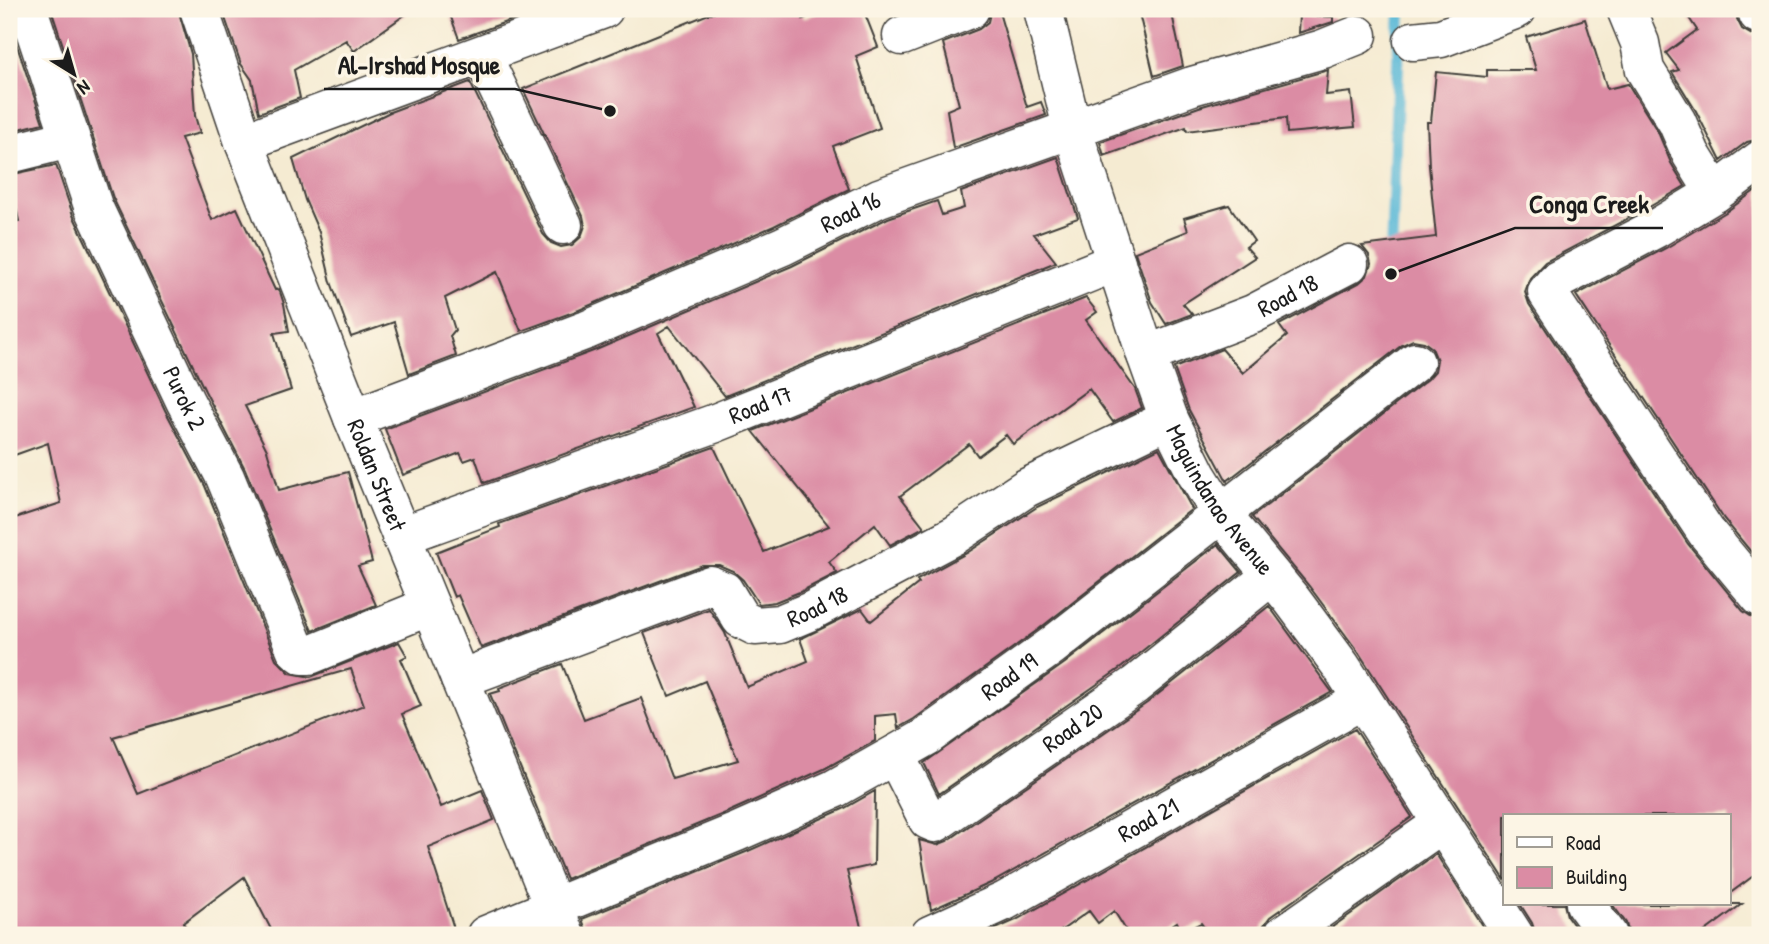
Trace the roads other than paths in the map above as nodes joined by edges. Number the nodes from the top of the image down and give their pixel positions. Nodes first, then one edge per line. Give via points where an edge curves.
1 (28, 9) edge
2 (200, 9) edge
3 (604, 9) edge
4 (970, 9) edge
5 (1043, 9) edge
6 (1517, 9) edge
7 (1626, 9) edge
8 (1358, 35) dead end
9 (902, 36) dead end
10 (1413, 41) dead end
11 (482, 55) junction
12 (1072, 128) junction
13 (69, 139) junction
14 (244, 142) junction
15 (9, 154) edge
16 (1760, 160) edge
17 (1714, 193) junction
18 (563, 225) dead end
19 (1116, 262) junction
20 (1349, 264) dead end
21 (1146, 355) junction
22 (1415, 362) dead end
23 (353, 418) junction
24 (1169, 419) junction
25 (1222, 515) junction
26 (401, 536) junction
27 (1271, 576) junction
28 (1760, 597) edge
29 (430, 606) junction
30 (460, 679) junction
31 (1362, 700) junction
32 (895, 755) junction
33 (1441, 824) junction
34 (1586, 906) edge
35 (560, 921) edge
36 (486, 935) edge
37 (930, 935) edge
38 (1283, 935) edge
39 (1514, 935) edge
40 (1608, 935) edge

1 - 13 street, Purok 2
2 - 14 street, Roldan Street
3 - 11 street
4 - 9 street
5 - 12 street, Maguindanao Avenue
6 - 10 street via 1441,37
7 - 17 street via 1645,70
8 - 12 street, Road 16
11 - 14 street
11 - 18 street
12 - 19 street, Maguindanao Avenue
12 - 23 street, Road 16 via 879,198 783,246 587,330
13 - 15 street
13 - 29 street, Purok 2 via 93,206 232,493 296,650 310,655
14 - 23 street, Roldan Street
16 - 17 street
17 - 28 street via 1556,281 1547,292 1706,531
19 - 21 street, Maguindanao Avenue
19 - 26 street, Road 17 via 713,424
20 - 21 street, Road 18 via 1253,314
21 - 24 street, Maguindanao Avenue
22 - 25 street, Road 19
23 - 26 street, Roldan Street
24 - 25 street, Maguindanao Avenue
24 - 30 street, Road 18 via 1026,488 955,535 780,624 755,626 741,619 724,591 710,584
25 - 27 street, Maguindanao Avenue
25 - 32 street, Road 19 via 1052,646
26 - 29 street, Roldan Street
27 - 31 street, Maguindanao Avenue
27 - 32 street, Road 20 via 1135,685 935,823 928,820
29 - 30 street, Roldan Street
30 - 35 street, Roldan Street
31 - 33 street, Maguindanao Avenue
31 - 37 street, Road 21 via 1004,901
32 - 35 street, Road 19
33 - 38 street
33 - 39 street, Maguindanao Avenue
34 - 40 street
35 - 36 street, Road 19

